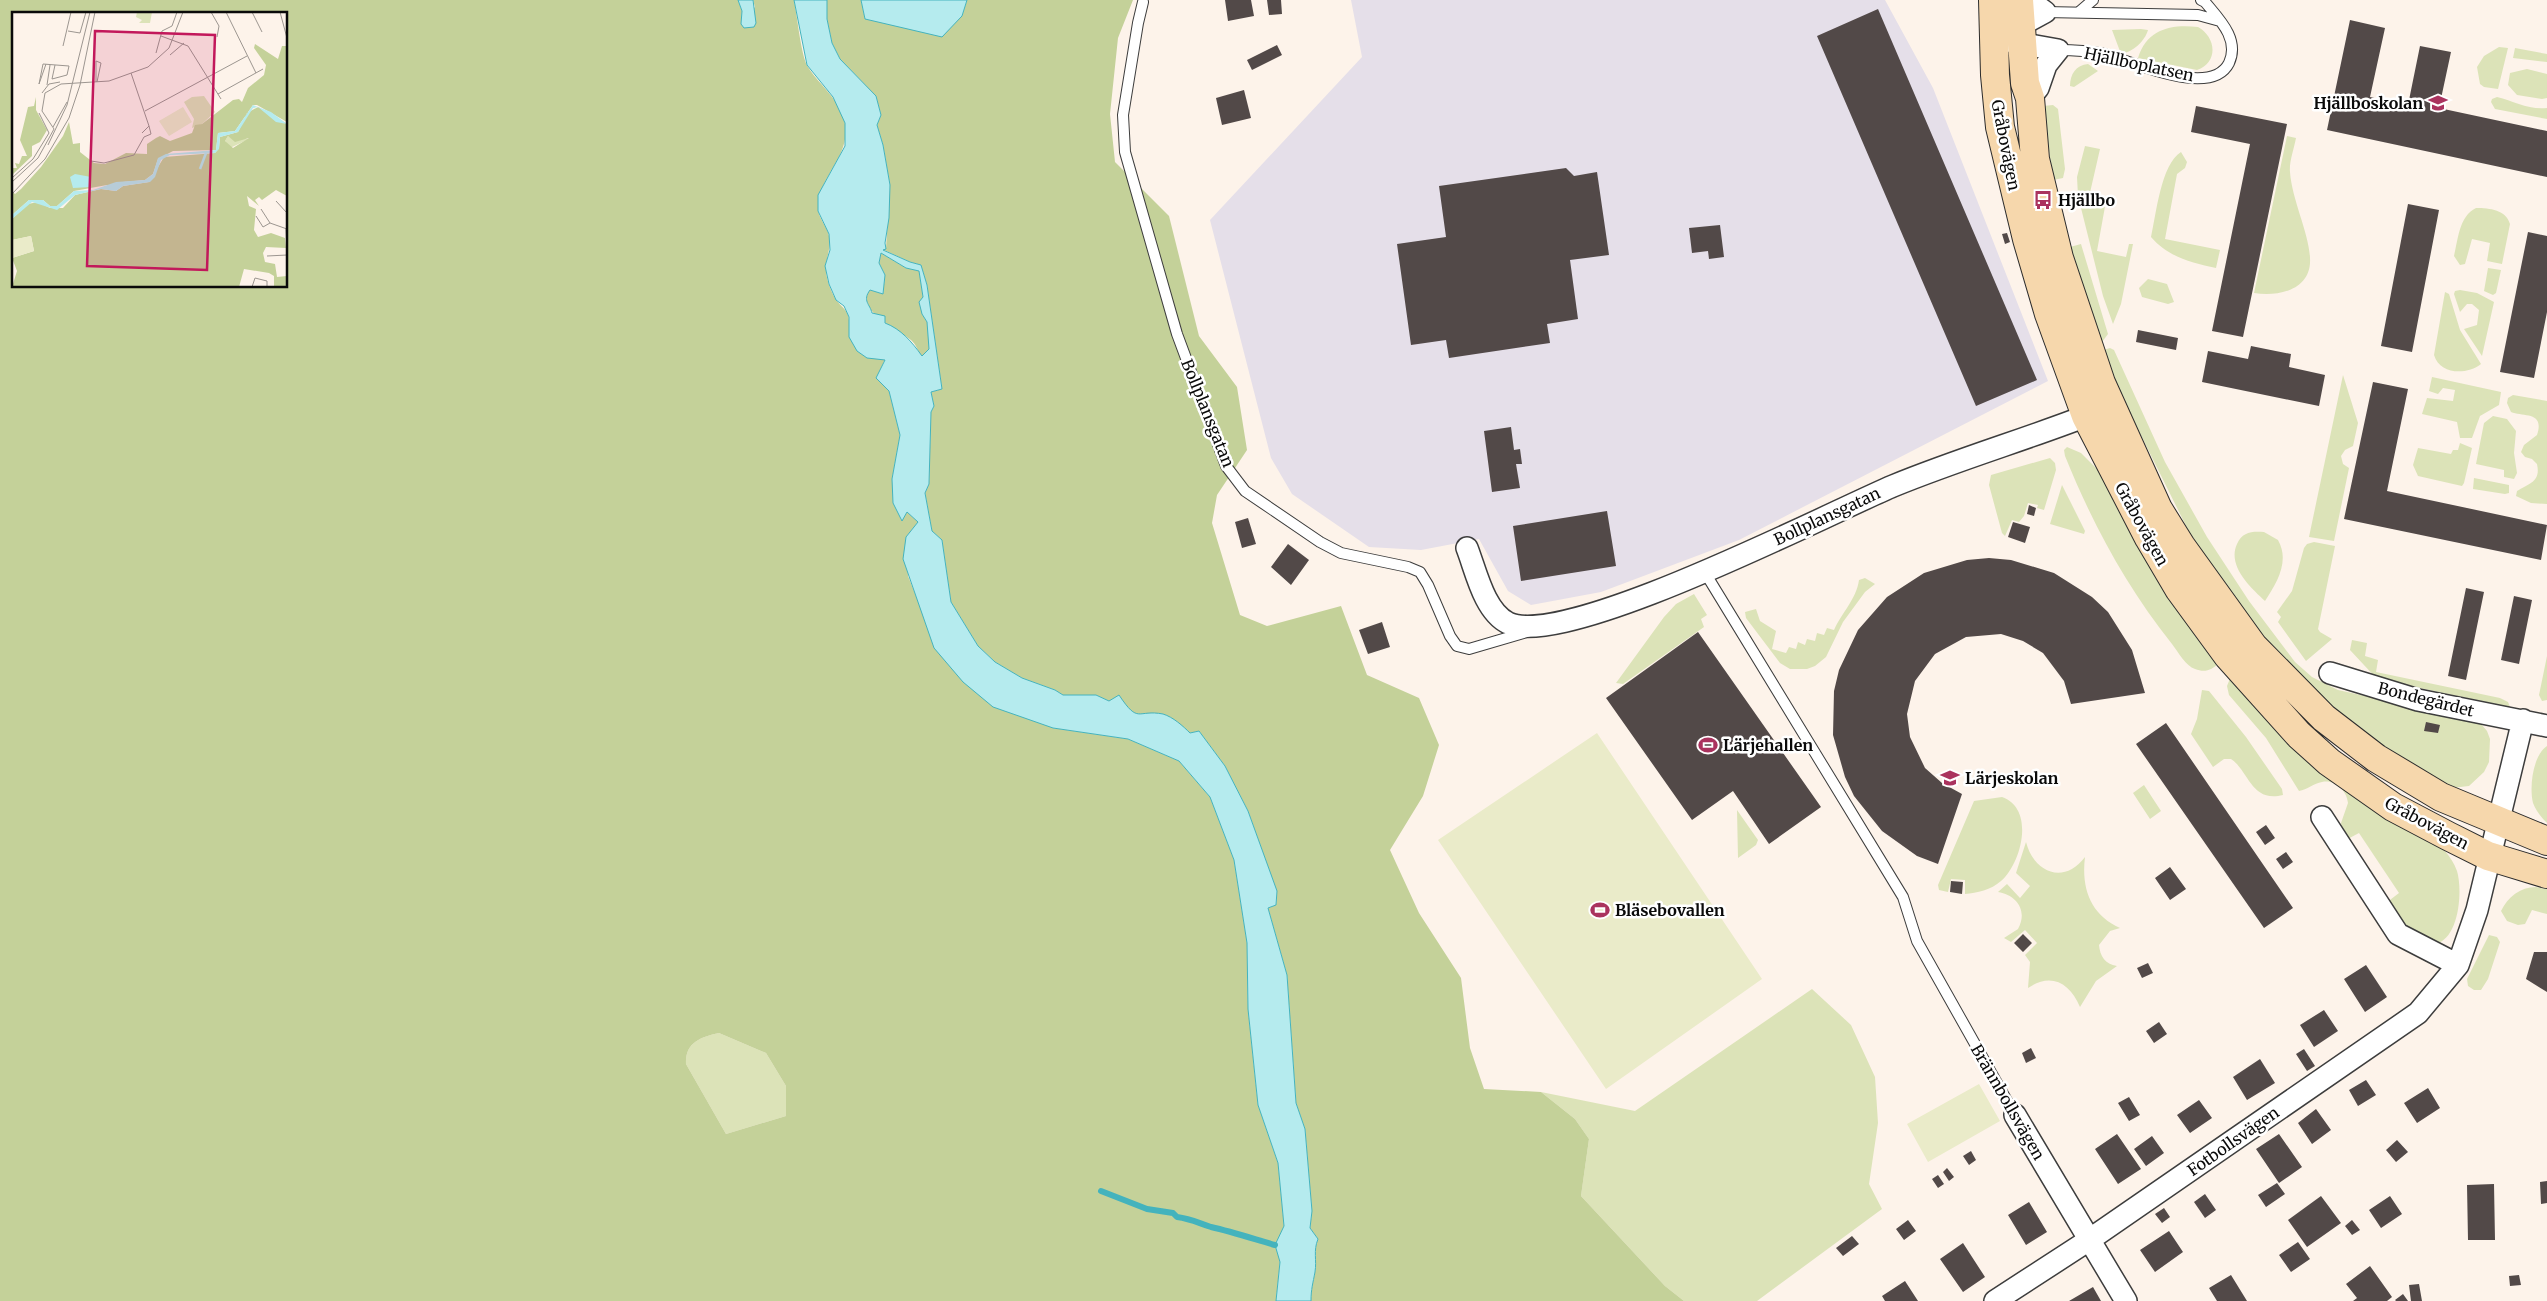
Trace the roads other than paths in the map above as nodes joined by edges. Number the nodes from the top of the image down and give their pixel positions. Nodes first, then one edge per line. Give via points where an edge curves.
1 (1993, 0) edge
2 (2094, 0) edge
3 (2201, 0) edge
4 (1143, 2) dead end
5 (2079, 12) junction
6 (2027, 16) edge
7 (2221, 21) junction
8 (1995, 39) junction
9 (2058, 50) junction
10 (2030, 98) junction
11 (2112, 406) junction
12 (2086, 416) junction
13 (1467, 548) dead end
14 (1704, 571) junction
15 (1543, 626) junction
16 (2330, 673) dead end
17 (2523, 720) junction
18 (2547, 726) edge
19 (2322, 817) dead end
20 (2498, 821) junction
21 (2547, 841) edge
22 (2488, 856) junction
23 (2547, 874) edge
24 (2458, 965) junction
25 (2015, 1114) joint
26 (2089, 1240) junction
27 (1995, 1301) edge
28 (2126, 1301) edge

1 - 8 main road, Gråbovägen
2 - 5 lane
3 - 7 lane, Hjällboplatsen
4 - 15 lane, Bollplansgatan via 1123,115 1125,152 1177,334 1226,466 1245,491 1320,542 1341,553 1420,572 1457,646 1469,649
5 - 6 lane, Hjällboplatsen
5 - 7 lane, Hjällboplatsen via 2198,16
6 - 8 street, Hjällboplatsen
6 - 9 street, Hjällboplatsen
6 - 10 main road, Gråbovägen via 2025,83
7 - 9 lane, Hjällboplatsen via 2230,35 2232,54 2221,72 2206,78 2167,74 2102,54
8 - 12 main road, Gråbovägen via 1997,107 2009,168 2049,314
9 - 10 street
10 - 11 main road, Gråbovägen via 2035,159 2058,258
11 - 12 street, Bollplansgatan
11 - 20 main road, Gråbovägen via 2158,509 2253,646 2324,718 2376,758 2441,797
12 - 14 street, Bollplansgatan via 1894,486
12 - 22 main road, Gråbovägen via 2179,589 2228,656 2299,735 2329,762 2393,807
13 - 15 street, Bollplansgatan via 1491,608 1508,623
14 - 15 street, Bollplansgatan via 1625,603
14 - 25 lane, Brännbollsvägen via 1903,897 1917,941
16 - 17 street, Bondegärdet via 2418,700
17 - 18 street, Bondegärdet
17 - 20 street
19 - 24 street via 2398,934
20 - 21 main road, Gråbovägen
20 - 22 street, Fotbollsvägen
22 - 23 main road, Gråbovägen
22 - 24 street, Fotbollsvägen via 2477,910
24 - 26 street, Fotbollsvägen via 2418,1013
25 - 26 street, Brännbollsvägen
26 - 27 street, Fotbollsvägen
26 - 28 street, Brännbollsvägen

